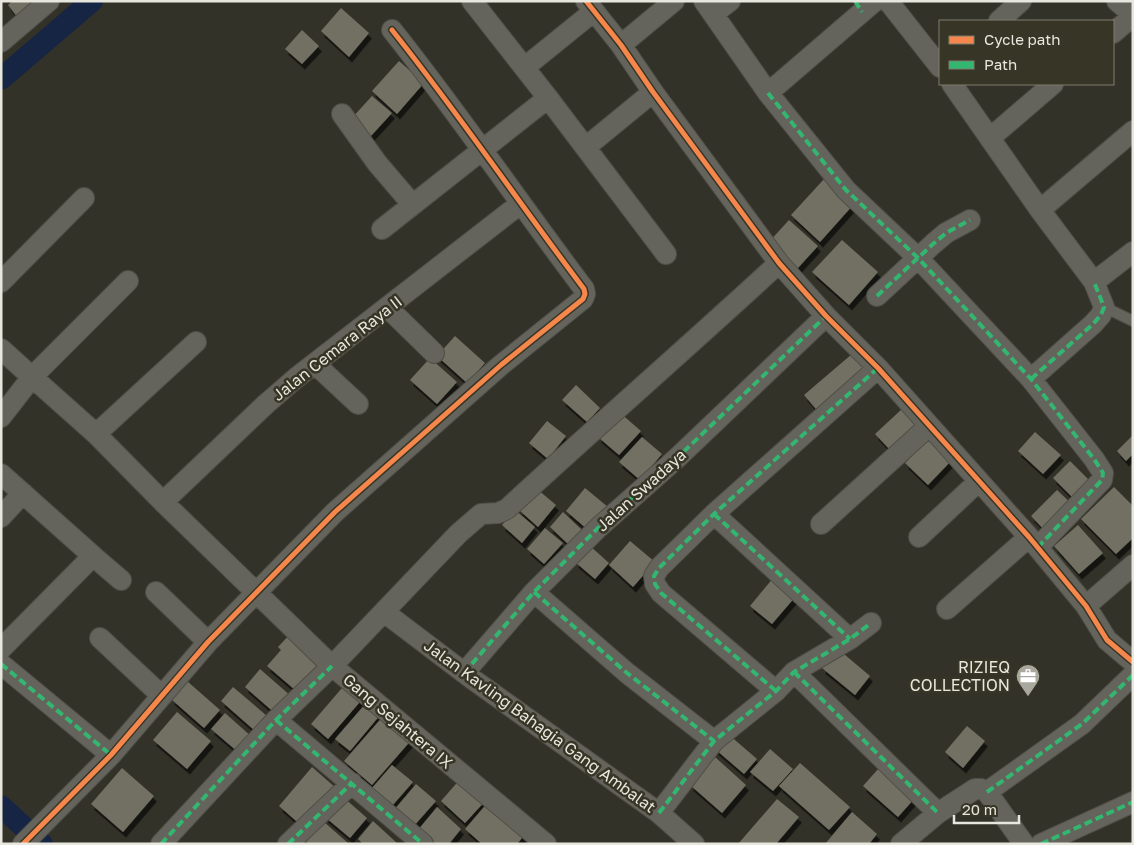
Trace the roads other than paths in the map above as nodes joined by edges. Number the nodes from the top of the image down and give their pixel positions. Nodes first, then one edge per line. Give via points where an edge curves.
1 (49, 1) edge
2 (472, 1) edge
3 (674, 1) edge
4 (730, 1) edge
5 (875, 1) edge
6 (888, 1) edge
7 (1022, 1) edge
8 (1118, 1) edge
9 (589, 6) edge
10 (709, 8) edge
11 (1133, 15) edge
12 (1000, 20) edge
13 (392, 30) dead end
14 (1114, 32) edge
15 (2, 39) edge
16 (621, 45) junction
17 (939, 66) edge
18 (525, 67) junction
19 (953, 85) edge
20 (1052, 85) edge
21 (653, 92) junction
22 (768, 93) junction
23 (548, 98) junction
24 (342, 114) dead end
25 (1133, 130) edge
26 (990, 138) junction
27 (586, 146) junction
28 (482, 151) junction
29 (84, 198) dead end
30 (412, 204) junction
31 (520, 204) junction
32 (1040, 210) junction
33 (970, 220) dead end
34 (382, 229) dead end
35 (1133, 252) edge
36 (666, 254) dead end
37 (918, 258) junction
38 (779, 263) junction
39 (128, 281) dead end
40 (1, 282) edge
41 (1094, 282) junction
42 (877, 296) dead end
43 (1104, 307) junction
44 (388, 308) junction
45 (826, 316) junction
46 (1133, 321) edge
47 (196, 342) dead end
48 (1, 349) edge
49 (434, 353) dead end
50 (315, 364) junction
51 (878, 368) junction
52 (32, 377) junction
53 (1031, 379) junction
54 (358, 404) dead end
55 (1, 417) edge
56 (930, 426) junction
57 (96, 434) junction
58 (1, 474) edge
59 (979, 481) junction
60 (23, 493) junction
61 (163, 502) junction
62 (714, 514) junction
63 (1, 517) edge
64 (821, 524) dead end
65 (920, 537) dead end
66 (1034, 542) junction
67 (93, 556) junction
68 (1133, 565) edge
69 (121, 580) dead end
70 (156, 592) dead end
71 (257, 592) junction
72 (534, 592) junction
73 (1086, 606) junction
74 (947, 609) dead end
75 (384, 612) junction
76 (871, 623) dead end
77 (100, 638) dead end
78 (850, 639) junction
79 (208, 642) junction
80 (1, 649) edge
81 (1133, 662) edge
82 (1, 664) edge
83 (332, 666) junction
84 (794, 672) junction
85 (464, 673) junction
86 (1133, 675) edge
87 (776, 691) junction
88 (162, 696) junction
89 (276, 720) junction
90 (714, 741) junction
91 (111, 755) junction
92 (352, 783) junction
93 (987, 792) junction
94 (1133, 802) edge
95 (659, 813) junction
96 (938, 813) junction
97 (30, 836) edge
98 (420, 843) edge
99 (161, 844) edge
100 (288, 844) edge
101 (546, 844) edge
102 (694, 844) edge
103 (901, 844) edge
104 (1024, 844) edge
105 (1041, 844) edge

1 - 15 street
2 - 18 street
3 - 16 street
4 - 10 street
5 - 22 street
6 - 17 street
7 - 12 street
8 - 11 street
9 - 16 street
9 - 18 street
10 - 22 street
11 - 14 street
13 - 28 street
16 - 21 street
18 - 23 street
19 - 26 street
20 - 26 street
21 - 27 street
21 - 38 street
22 - 37 street via 846,190
23 - 27 street
23 - 28 street
24 - 30 street
25 - 32 street
26 - 32 street
27 - 36 street
28 - 30 street
28 - 31 street
29 - 40 street
30 - 34 street
31 - 44 street, Jalan Cemara Raya II
31 - 71 street via 584,289 583,299 501,365 335,512
32 - 41 street
33 - 37 street via 946,233
35 - 41 street
37 - 42 street
37 - 53 street
38 - 45 street
38 - 75 street via 507,509 481,514 458,534
39 - 52 street
41 - 43 street
43 - 46 lane
43 - 53 street via 1093,324
44 - 49 street
44 - 50 street, Jalan Cemara Raya II
45 - 51 street
45 - 72 street, Jalan Swadaya via 677,458 598,528
47 - 57 street
48 - 52 street, Gang Sejahtera IX
50 - 54 street
50 - 61 street, Jalan Cemara Raya II via 266,404
51 - 56 street
51 - 62 street
52 - 55 street
52 - 57 street, Gang Sejahtera IX
53 - 66 street via 1103,473 1102,480
56 - 59 street
56 - 64 street
57 - 61 street, Gang Sejahtera IX
58 - 60 street
59 - 65 street
59 - 66 street
60 - 63 street
60 - 67 street
61 - 71 street, Gang Sejahtera IX
62 - 78 street
62 - 87 street via 659,568 654,576 656,584 661,592
66 - 73 street
66 - 74 street
67 - 69 street
67 - 80 street
68 - 73 street
70 - 79 street
71 - 79 street
71 - 83 street, Gang Sejahtera IX
72 - 85 street, Jalan Swadaya
72 - 90 street via 627,673
73 - 81 street via 1106,640
75 - 83 street
75 - 85 street, Jalan Kavling Bahagia Gang Ambalat
76 - 78 street
77 - 88 street
78 - 84 street
79 - 88 street
82 - 91 street
83 - 89 street
83 - 101 street, Gang Sejahtera IX
84 - 87 street
84 - 96 street
85 - 95 street, Jalan Kavling Bahagia Gang Ambalat
86 - 93 street via 1082,724
87 - 90 street
88 - 91 street
89 - 92 street
89 - 99 street
90 - 95 street
91 - 97 street
92 - 98 street
92 - 100 street
93 - 96 street via 975,789
93 - 104 street
94 - 105 street
95 - 102 street, Jalan Kavling Bahagia Gang Ambalat
96 - 103 street

